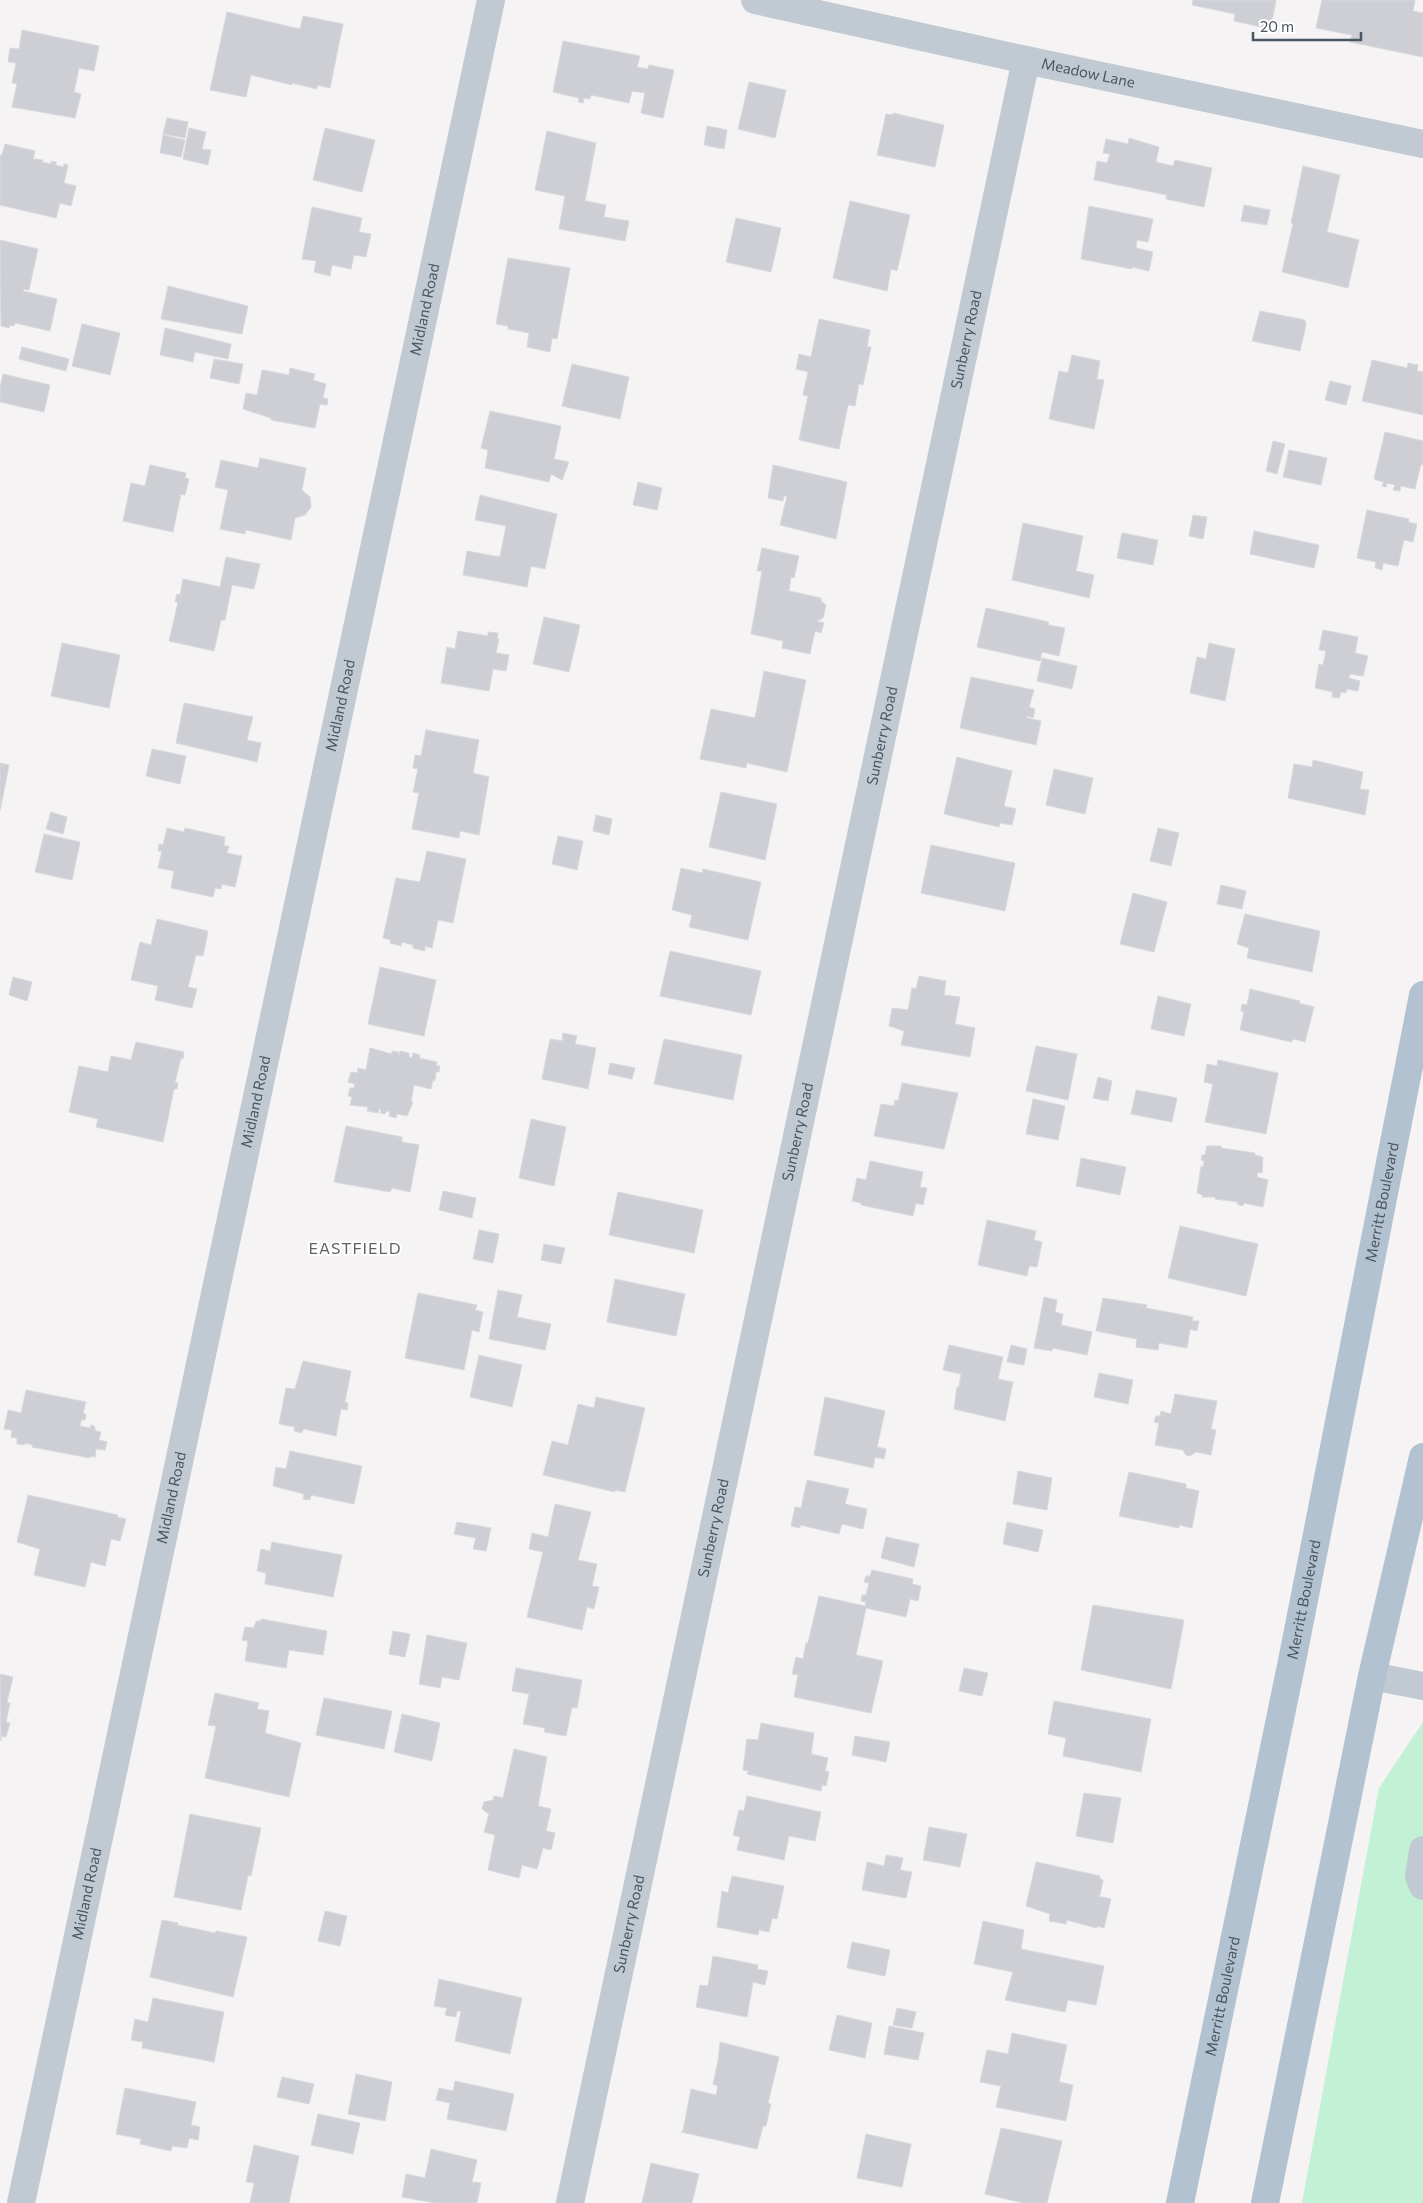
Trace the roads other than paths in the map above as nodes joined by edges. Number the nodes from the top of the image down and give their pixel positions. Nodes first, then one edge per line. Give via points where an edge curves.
1 (491, 0) edge
2 (755, 0) edge
3 (1026, 60) junction
4 (1423, 144) edge
5 (1423, 995) edge
6 (1423, 1457) edge
7 (1372, 1676) junction
8 (1423, 1686) edge
9 (1423, 1850) edge
10 (1423, 1886) edge
11 (21, 2203) edge
12 (570, 2203) edge
13 (1180, 2203) edge
14 (1265, 2203) edge

1 - 11 street, Midland Road
2 - 3 street, Meadow Lane
3 - 4 street, Meadow Lane
3 - 12 street, Sunberry Road
5 - 13 main road, Merritt Boulevard via 1292,1661
6 - 7 main road
7 - 8 street
7 - 14 main road
9 - 10 street via 1419,1876

